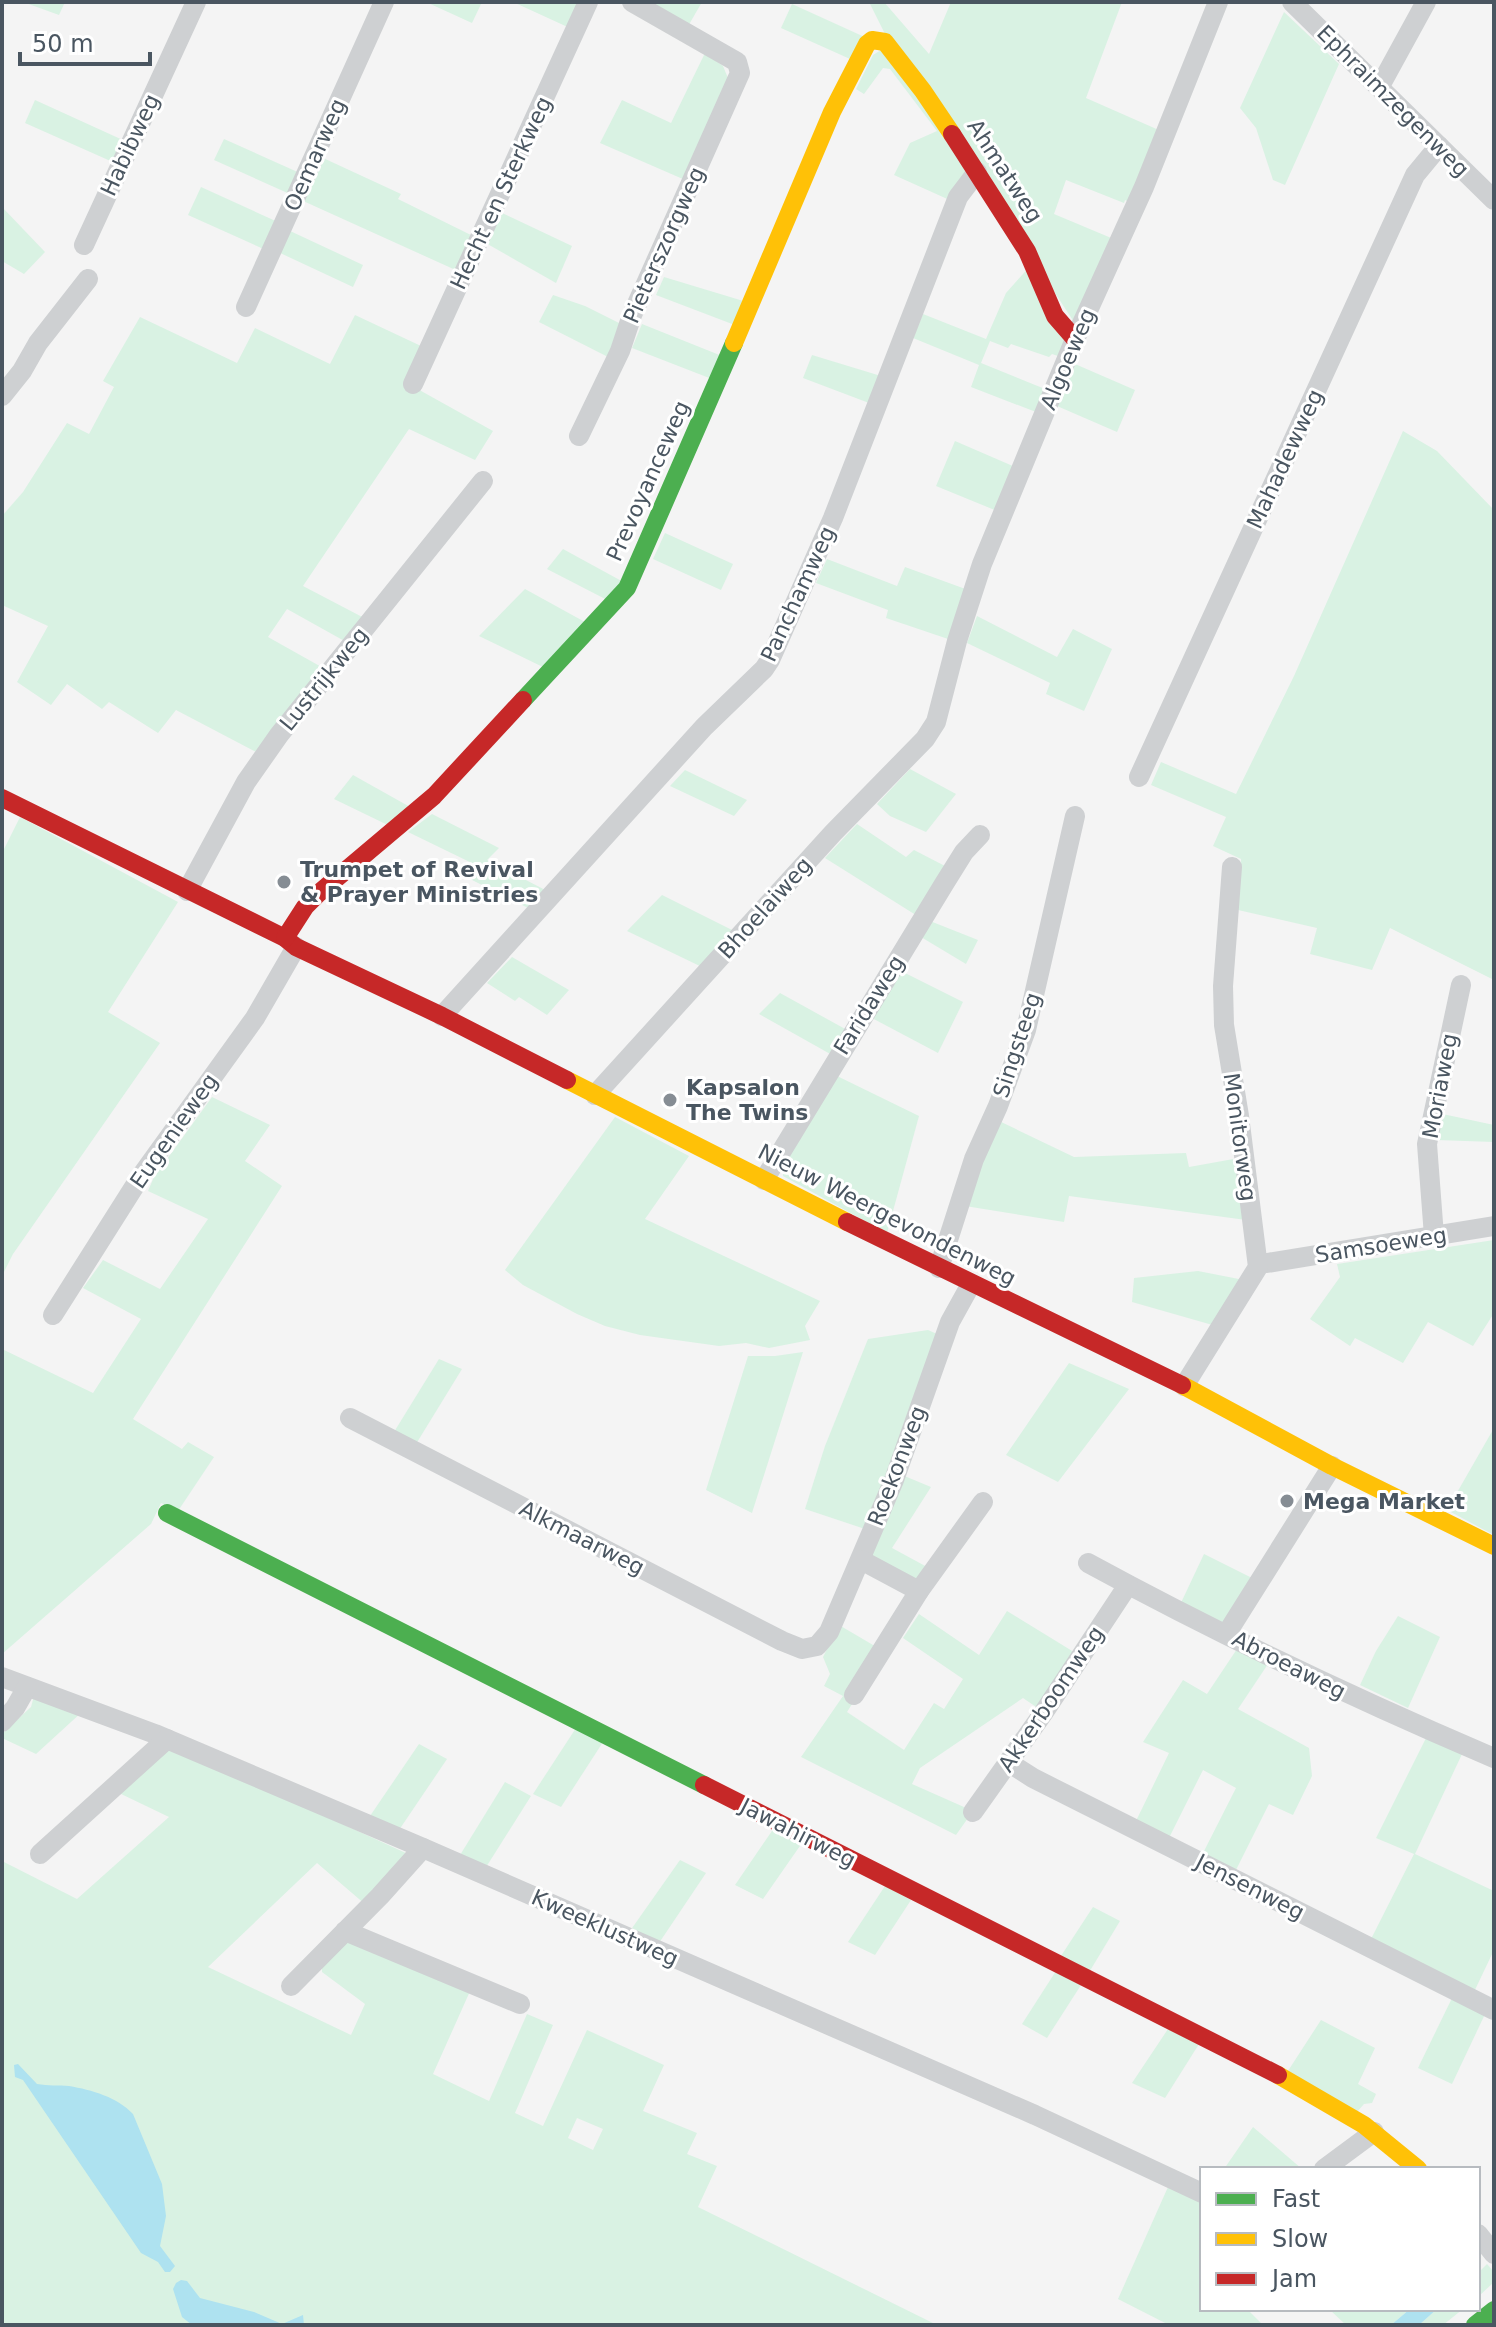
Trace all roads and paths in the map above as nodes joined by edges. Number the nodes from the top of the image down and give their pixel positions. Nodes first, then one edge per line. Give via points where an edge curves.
1 (196, 2) edge
2 (384, 2) edge
3 (588, 2) edge
4 (632, 2) edge
5 (1218, 2) edge
6 (1292, 2) edge
7 (1426, 2) edge
8 (878, 40) joint
9 (1380, 86) junction
10 (1439, 146) junction
11 (977, 172) junction
12 (1494, 200) edge
13 (84, 245) dead end
14 (88, 279) dead end
15 (246, 307) dead end
16 (1075, 339) junction
17 (413, 384) dead end
18 (2, 396) edge
19 (579, 436) dead end
20 (483, 481) dead end
21 (936, 722) joint
22 (1139, 777) dead end
23 (2, 798) edge
24 (1075, 816) dead end
25 (980, 835) dead end
26 (1232, 867) dead end
27 (187, 891) junction
28 (291, 942) junction
29 (1461, 985) dead end
30 (442, 1016) junction
31 (595, 1095) junction
32 (764, 1180) junction
33 (1494, 1226) edge
34 (1434, 1236) junction
35 (1267, 1263) dead end
36 (939, 1268) junction
37 (971, 1284) junction
38 (53, 1315) dead end
39 (1184, 1386) junction
40 (350, 1418) dead end
41 (1332, 1466) junction
42 (983, 1502) dead end
43 (167, 1513) dead end
44 (1494, 1546) edge
45 (861, 1560) junction
46 (1088, 1563) dead end
47 (1128, 1585) junction
48 (919, 1591) junction
49 (1227, 1633) junction
50 (817, 1646) joint
51 (2, 1677) edge
52 (27, 1687) junction
53 (854, 1695) dead end
54 (2, 1722) edge
55 (167, 1739) junction
56 (1494, 1758) edge
57 (1008, 1762) junction
58 (973, 1812) dead end
59 (423, 1848) junction
60 (40, 1854) dead end
61 (345, 1931) junction
62 (291, 1986) dead end
63 (520, 2004) dead end
64 (1494, 2010) edge
65 (1374, 2132) junction
66 (1327, 2167) edge
67 (1416, 2167) edge
68 (1200, 2192) edge
69 (1480, 2236) edge
70 (1494, 2254) edge
71 (1494, 2310) edge
72 (1475, 2325) edge

1 - 13 street, Habibweg
2 - 15 street, Oemarweg
3 - 17 street, Hecht en Sterkweg
4 - 19 street, Pieterszorgweg via 737,62 740,73
5 - 16 street, Algoeweg via 1144,187
6 - 9 street, Ephraimzegenweg
7 - 9 street
8 - 11 street, Ahmatweg via 923,91
8 - 28 street, Prevoyanceweg via 867,44 832,112 627,588 428,802 305,907
9 - 10 street, Ephraimzegenweg
10 - 12 street, Ephraimzegenweg
10 - 22 street, Mahadewweg via 1415,175
11 - 16 street, Ahmatweg via 1027,251 1055,316
11 - 30 street, Panchamweg via 958,197 833,518 764,669 704,727
14 - 18 street
16 - 21 street, Algoeweg via 982,564
20 - 27 street, Lustrijkweg via 279,735 246,782
21 - 31 street, Bhoelaiweg
23 - 27 street, Nieuw Weergevondenweg
24 - 36 street, Singsteeg via 1026,1030 974,1159
25 - 32 street, Faridaweg via 957,862
26 - 39 street, Monitorweg via 1224,1025 1258,1267
27 - 28 street, Nieuw Weergevondenweg
28 - 30 street, Nieuw Weergevondenweg
28 - 38 street, Eugenieweg via 255,1018 141,1176
29 - 34 street, Moriaweg via 1427,1144
30 - 31 street, Nieuw Weergevondenweg
31 - 32 street, Nieuw Weergevondenweg
32 - 36 street, Nieuw Weergevondenweg
33 - 34 street, Samsoeweg
34 - 35 street, Samsoeweg
36 - 37 street, Nieuw Weergevondenweg
37 - 39 street, Nieuw Weergevondenweg
37 - 45 street, Roekonweg via 950,1322
39 - 41 street, Nieuw Weergevondenweg
40 - 50 street, Alkmaarweg via 782,1641 802,1649
41 - 44 street, Nieuw Weergevondenweg
41 - 49 street
42 - 48 street
43 - 65 street, Jawahirweg via 1274,2073
45 - 48 street
45 - 50 street, Roekonweg via 829,1632
46 - 47 street, Abroeaweg
47 - 49 street, Abroeaweg
47 - 57 street, Akkerboomweg
48 - 53 street
49 - 56 street, Abroeaweg via 1370,1705
51 - 52 street, Kweeklustweg
52 - 54 street
52 - 55 street, Kweeklustweg
55 - 59 street, Kweeklustweg
55 - 60 street
57 - 58 street, Akkerboomweg
57 - 64 street, Jensenweg
59 - 61 street
59 - 68 street, Kweeklustweg
61 - 62 street
61 - 63 street
65 - 66 street
65 - 67 street, Jawahirweg
69 - 70 street
71 - 72 street

